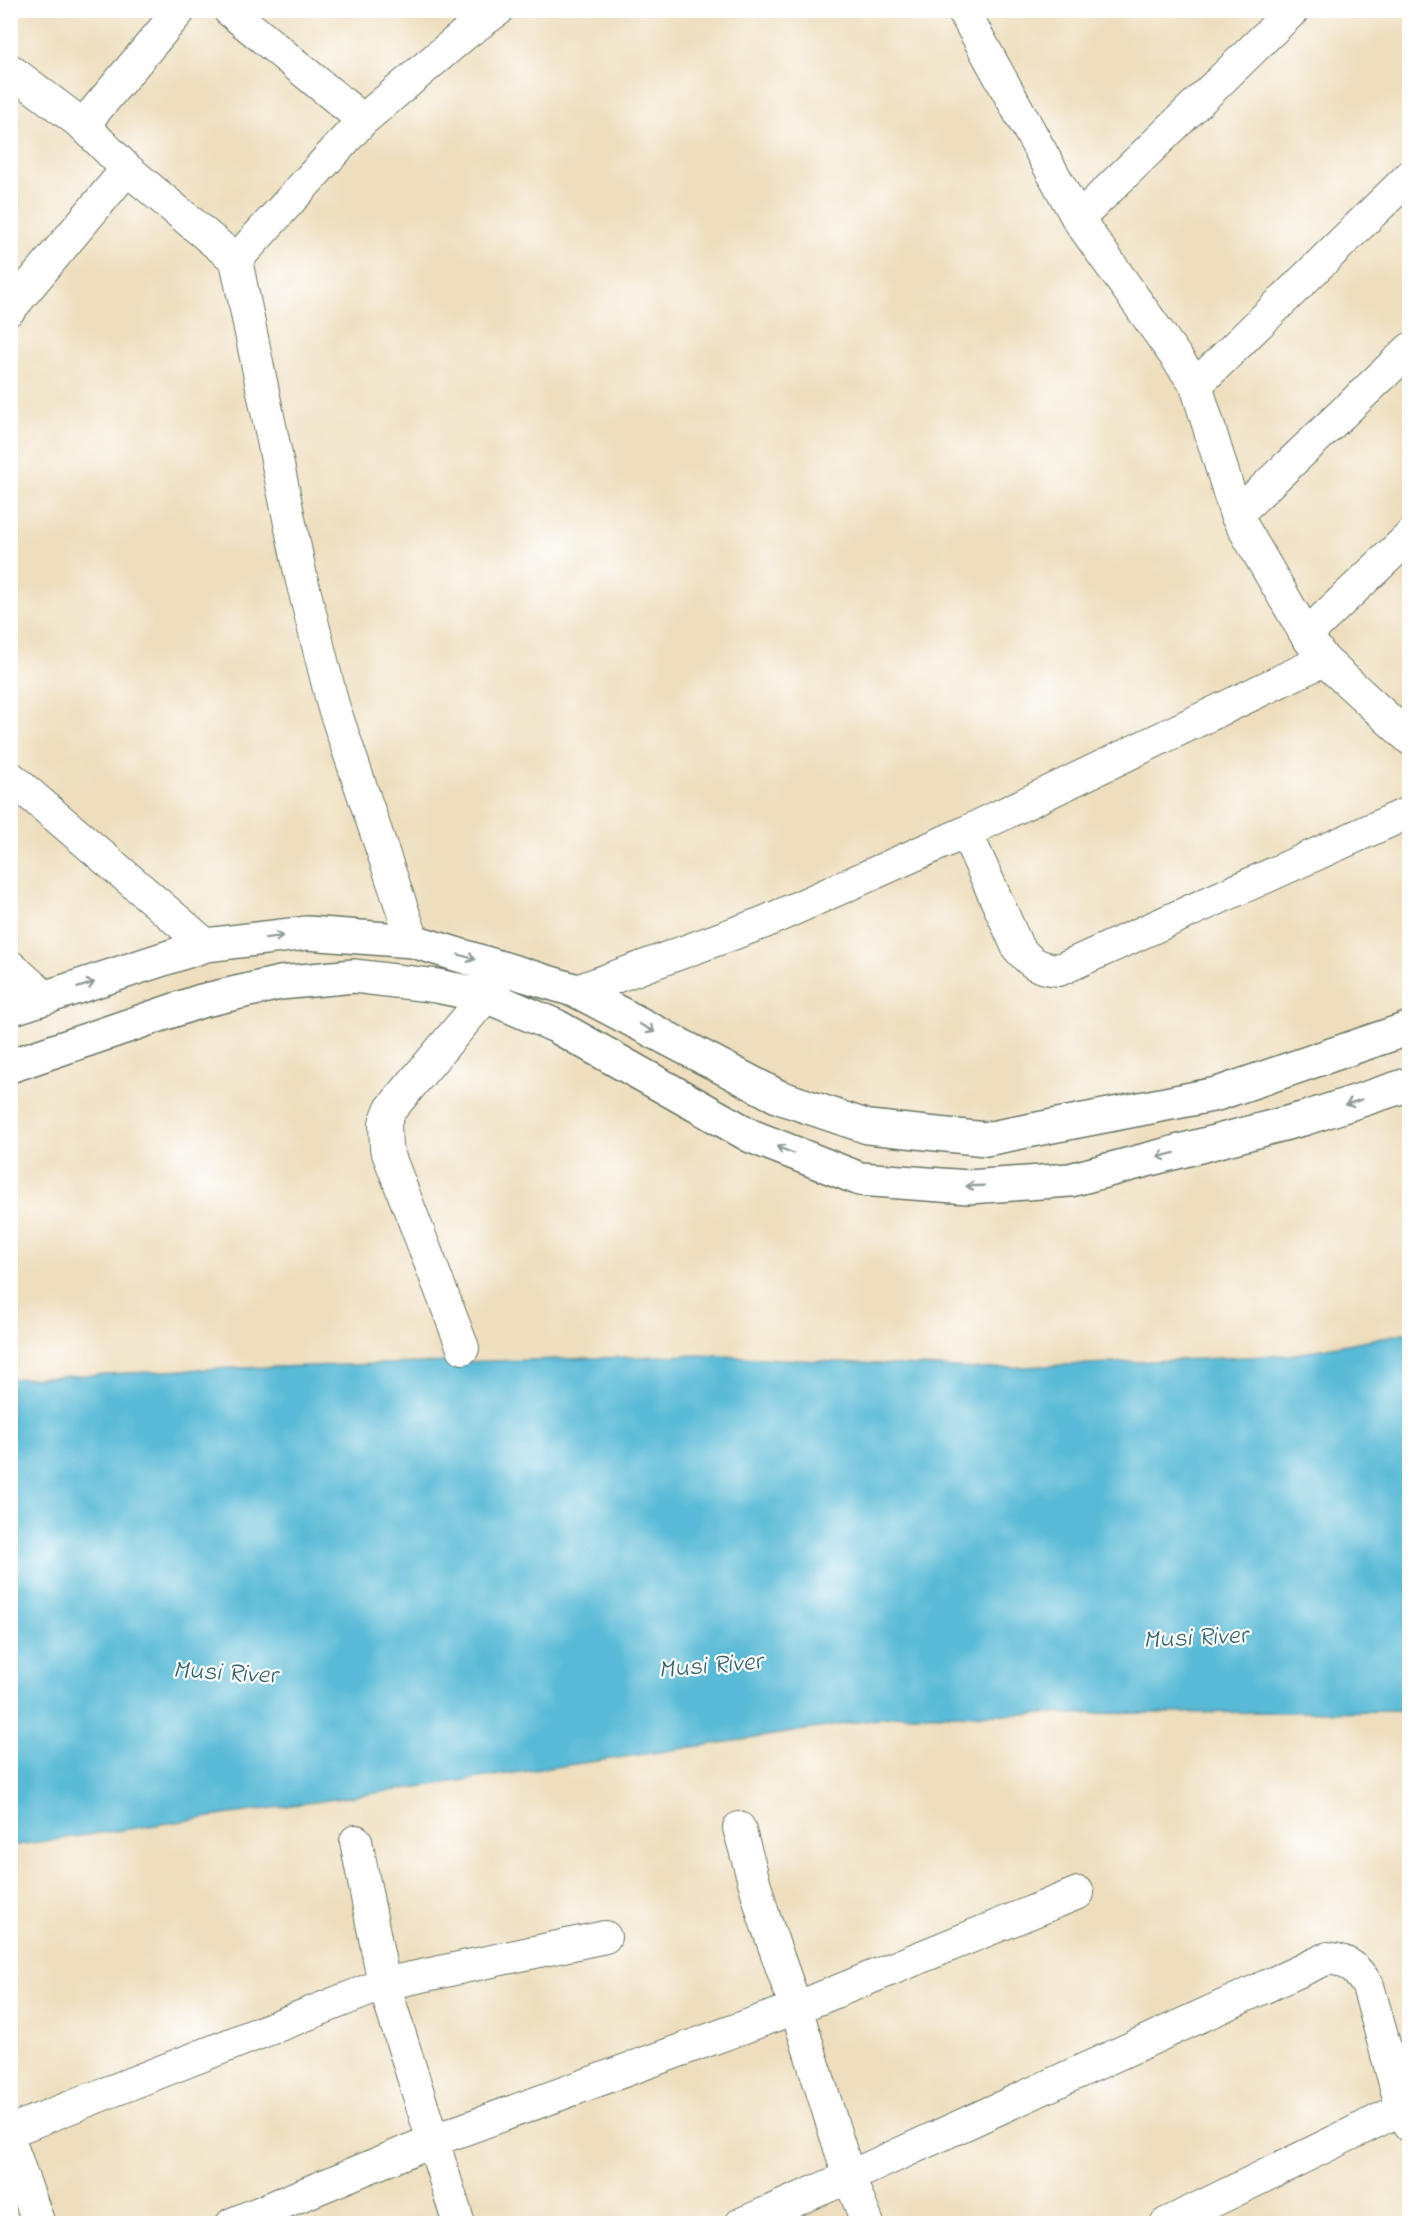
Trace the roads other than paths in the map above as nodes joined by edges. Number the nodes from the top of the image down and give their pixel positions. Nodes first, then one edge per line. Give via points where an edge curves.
1 (229, 10) edge
2 (498, 10) edge
3 (1293, 10) edge
4 (964, 11) edge
5 (175, 12) edge
6 (10, 70) edge
7 (363, 120) junction
8 (83, 126) junction
9 (127, 169) junction
10 (1410, 176) edge
11 (1078, 219) junction
12 (236, 260) junction
13 (10, 309) edge
14 (1410, 349) edge
15 (1196, 385) junction
16 (1236, 515) junction
17 (1410, 536) edge
18 (1306, 635) junction
19 (1324, 660) junction
20 (1410, 738) edge
21 (10, 777) edge
22 (1410, 812) edge
23 (966, 832) junction
24 (413, 942) junction
25 (206, 945) junction
26 (10, 966) edge
27 (503, 968) junction
28 (576, 991) junction
29 (486, 996) junction
30 (46, 998) junction
31 (10, 1009) edge
32 (1410, 1028) edge
33 (10, 1066) edge
34 (1410, 1084) edge
35 (463, 1348) dead end
36 (739, 1828) dead end
37 (356, 1840) dead end
38 (1078, 1893) dead end
39 (605, 1936) dead end
40 (384, 1984) junction
41 (796, 2008) junction
42 (1407, 2113) edge
43 (10, 2131) edge
44 (432, 2141) junction
45 (10, 2142) edge
46 (849, 2177) junction
47 (39, 2223) edge
48 (232, 2223) edge
49 (459, 2223) edge
50 (741, 2223) edge
51 (868, 2223) edge
52 (1166, 2223) edge

1 - 7 street
2 - 7 street
3 - 11 street
4 - 11 street
5 - 8 street
6 - 8 street
7 - 12 street
8 - 9 street
9 - 12 street
9 - 13 street
10 - 15 street
11 - 15 street
12 - 24 street via 300,577 333,705
14 - 16 street
15 - 16 street
16 - 18 street
17 - 18 street
18 - 19 street
19 - 20 street
19 - 23 street
21 - 25 street
22 - 23 street via 1059,970 1031,963 1018,948
23 - 28 street via 765,922
25 -> 24 street via 308,933
24 -> 27 street
30 -> 25 street
26 - 30 street
27 - 28 street
27 - 29 street
28 -> 32 street via 779,1097 868,1126 986,1139 1217,1094
29 - 33 street via 354,976 280,983 201,1001
34 -> 29 street via 1295,1120 1070,1180 969,1187 860,1179 751,1136 556,1026
29 - 35 street via 390,1110 385,1123 386,1148
30 - 31 street
36 - 41 street via 764,1917
37 - 40 street
38 - 41 street
39 - 40 street
40 - 43 street
40 - 44 street
41 - 44 street
41 - 46 street
42 - 46 street via 1368,1986 1345,1960 1328,1958
42 - 52 street
44 - 48 street
44 - 49 street
45 - 47 street
46 - 50 street
46 - 51 street

